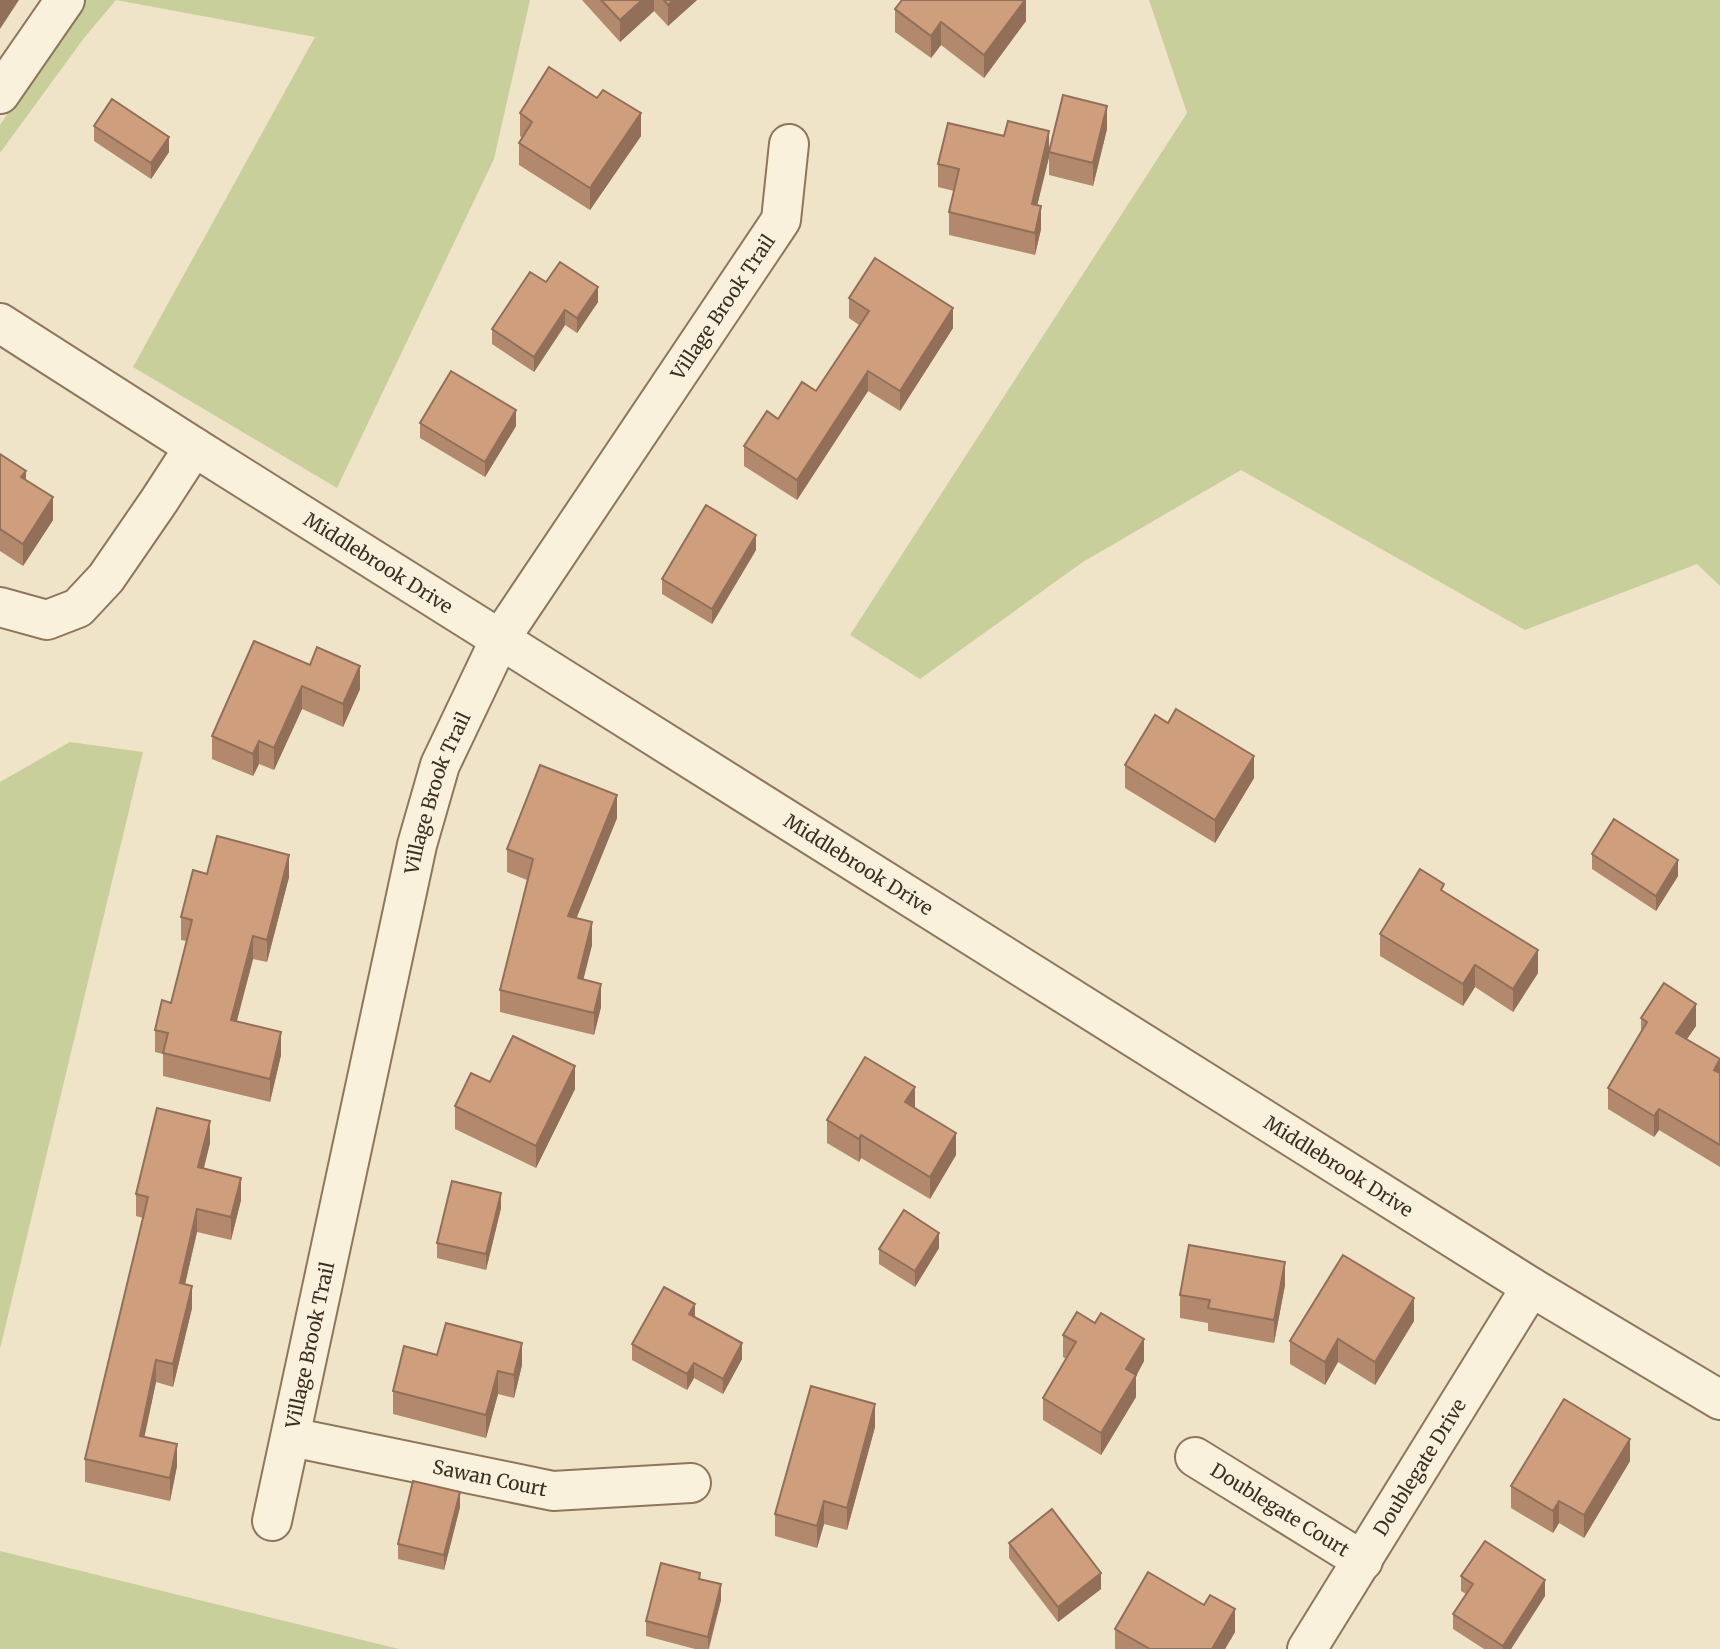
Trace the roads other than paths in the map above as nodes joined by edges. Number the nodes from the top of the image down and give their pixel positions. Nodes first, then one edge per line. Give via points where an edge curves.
1 (65, 0) edge
2 (0, 94) edge
3 (789, 144) dead end
4 (0, 323) edge
5 (194, 447) junction
6 (0, 607) edge
7 (500, 639) junction
8 (1531, 1287) junction
9 (1720, 1400) edge
10 (290, 1437) junction
11 (1195, 1457) dead end
12 (691, 1483) dead end
13 (272, 1521) dead end
14 (1363, 1561) junction
15 (1307, 1649) edge

1 - 2 street
3 - 7 street, Village Brook Trail via 781,220
4 - 5 street, Middlebrook Drive
5 - 6 street via 106,578 78,608 47,620
5 - 7 street, Middlebrook Drive
7 - 8 street, Middlebrook Drive
7 - 10 street, Village Brook Trail via 440,765 417,845
8 - 9 street, Middlebrook Drive
8 - 14 street, Doublegate Drive
10 - 12 street, Sawan Court via 553,1491
10 - 13 street, Village Brook Trail
11 - 14 street, Doublegate Court
14 - 15 street, Doublegate Drive

